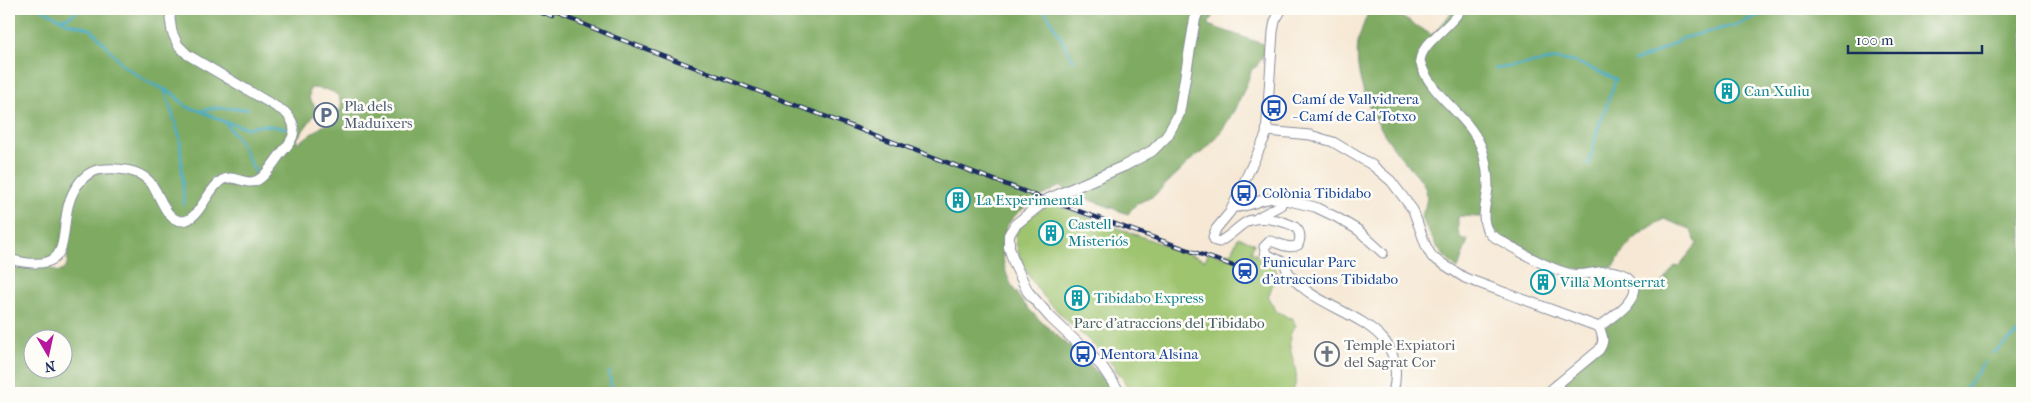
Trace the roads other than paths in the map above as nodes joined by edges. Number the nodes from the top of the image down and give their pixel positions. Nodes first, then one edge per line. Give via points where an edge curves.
1 (171, 9) edge
2 (1199, 9) edge
3 (1282, 9) edge
4 (1460, 9) edge
5 (1267, 131) junction
6 (1281, 199) junction
7 (1232, 207) junction
8 (1257, 218) junction
9 (1383, 253) dead end
10 (10, 258) edge
11 (1599, 327) junction
12 (1120, 393) edge
13 (1393, 393) edge
14 (1548, 393) edge

1 - 10 street via 172,32 178,45 188,55 285,112 294,127 290,143 256,181 230,178 221,181 193,217 184,220 170,216 154,185 143,175 109,169 91,172 81,180 70,198 62,246 57,256 40,265
2 - 12 street via 1179,114 1159,145 1144,157 1046,200 1015,225 1009,235 1011,255 1028,292 1050,318 1101,365
3 - 5 street via 1273,32
4 - 11 street via 1424,50 1420,61 1430,82 1479,142 1488,184 1485,226 1491,235 1557,269 1573,274 1612,271 1631,278 1635,295
5 - 7 street
5 - 11 street via 1310,135 1333,142 1372,165 1391,181 1413,210 1432,257 1465,278
6 - 7 street via 1271,197 1239,208
6 - 8 street via 1281,205
6 - 9 street via 1315,207 1336,217 1358,230
7 - 8 street via 1214,233 1215,241
8 - 13 street via 1289,224 1299,231 1300,241 1294,247 1270,241 1264,246 1266,254 1285,265 1299,284 1378,333 1394,365
11 - 14 street via 1603,339 1599,350

